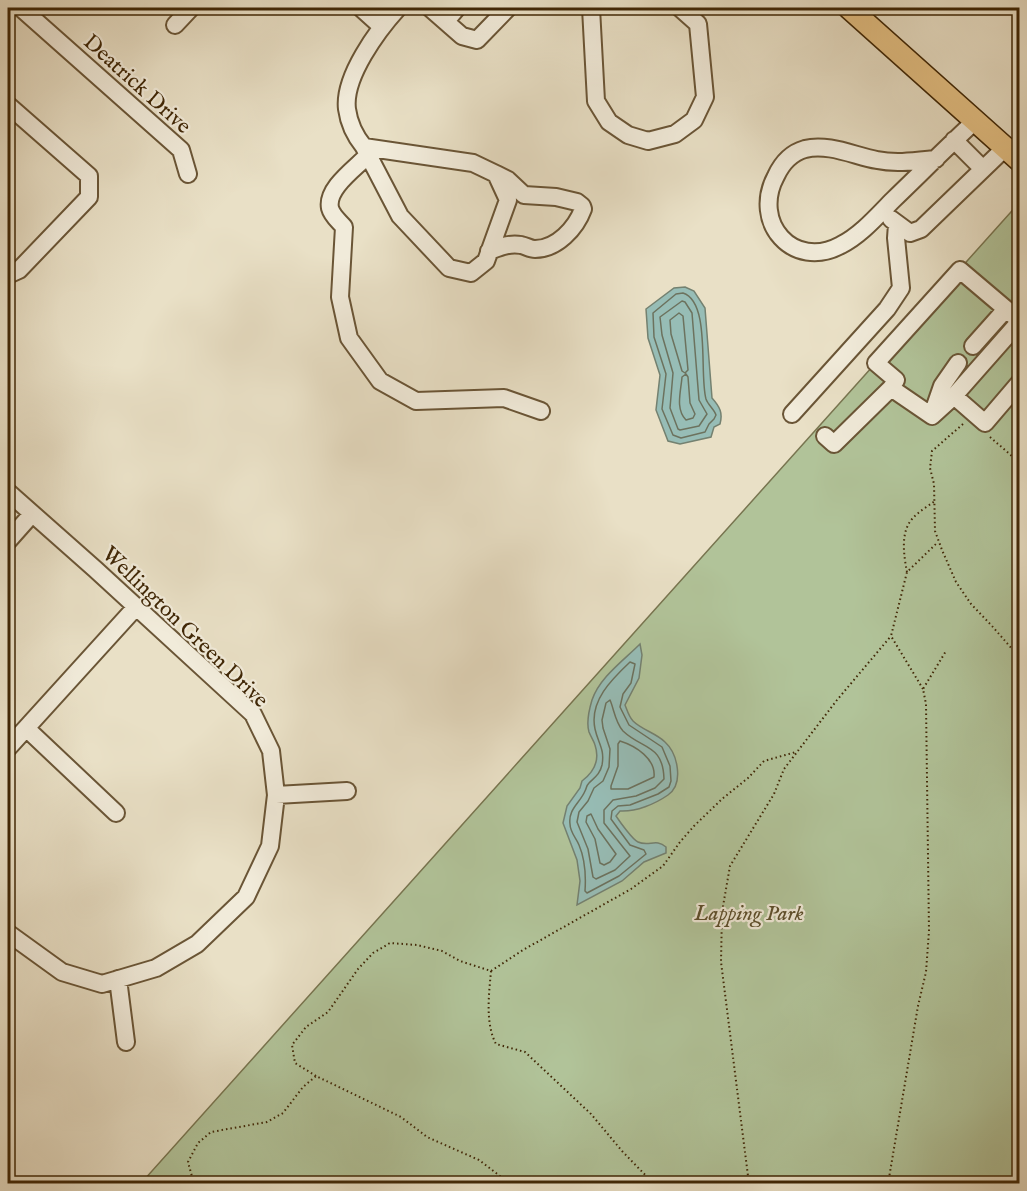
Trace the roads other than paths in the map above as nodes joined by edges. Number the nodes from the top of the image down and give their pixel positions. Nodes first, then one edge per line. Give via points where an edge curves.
1 (21, 8) edge
2 (191, 8) edge
3 (361, 8) edge
4 (399, 8) edge
5 (430, 8) edge
6 (457, 8) edge
7 (508, 8) edge
8 (591, 8) edge
9 (680, 8) edge
10 (849, 8) edge
11 (699, 16) edge
12 (446, 21) junction
13 (175, 25) dead end
14 (381, 26) junction
15 (8, 105) edge
16 (975, 121) junction
17 (954, 140) junction
18 (366, 151) junction
19 (1012, 154) edge
20 (936, 159) junction
21 (983, 169) junction
22 (189, 174) dead end
23 (496, 174) junction
24 (883, 210) junction
25 (897, 224) junction
26 (489, 251) junction
27 (8, 274) edge
28 (1006, 309) junction
29 (1019, 321) edge
30 (973, 346) dead end
31 (958, 363) dead end
32 (1020, 382) edge
33 (891, 388) junction
34 (954, 396) junction
35 (541, 411) dead end
36 (792, 414) dead end
37 (932, 416) junction
38 (825, 436) dead end
39 (8, 492) edge
40 (32, 514) junction
41 (8, 541) edge
42 (136, 607) junction
43 (26, 728) junction
44 (8, 748) edge
45 (347, 791) dead end
46 (276, 795) junction
47 (116, 813) dead end
48 (8, 933) edge
49 (118, 979) junction
50 (126, 1042) dead end

1 - 22 street, Deatrick Drive via 181,150
2 - 13 street
3 - 14 street
4 - 14 street
5 - 12 street
6 - 12 street
7 - 12 street via 477,40 462,36
8 - 11 street via 596,101 609,122 628,135 648,141 675,134 694,120 705,97
9 - 11 street
10 - 16 main road
14 - 18 street via 351,79 346,108 354,134
15 - 27 street via 89,176 89,196 19,270
16 - 17 street
16 - 19 main road
17 - 20 street
17 - 21 street
18 - 23 street via 473,163
18 - 26 street via 399,216 448,268 471,273 486,261
18 - 35 street via 330,200 333,215 344,227 339,297 349,339 380,381 416,401 504,398
19 - 21 street
20 - 24 street
20 - 24 street via 878,161 829,149 806,149 790,156 781,167 768,197 769,213 781,237 807,252 842,245
21 - 25 street via 921,229 910,233
23 - 26 street via 507,201
23 - 26 street via 524,195 556,197 577,202 583,209 569,231 551,245 534,249 506,245
24 - 25 street
25 - 36 street via 901,288 887,309
28 - 29 street
28 - 30 street
28 - 33 street via 960,270 876,363 896,380
29 - 34 street
31 - 37 street via 942,386
32 - 34 street via 985,423
33 - 37 street
33 - 38 street via 834,444
34 - 37 street
39 - 40 street, Wellington Green Drive
40 - 41 street
40 - 42 street, Wellington Green Drive
42 - 43 street
42 - 46 street, Wellington Green Drive via 253,714 271,751
43 - 44 street
43 - 47 street
45 - 46 street
46 - 49 street, Wellington Green Drive via 270,846 246,897 197,944 156,968
48 - 49 street, Wellington Green Drive via 62,972 102,984
49 - 50 street

